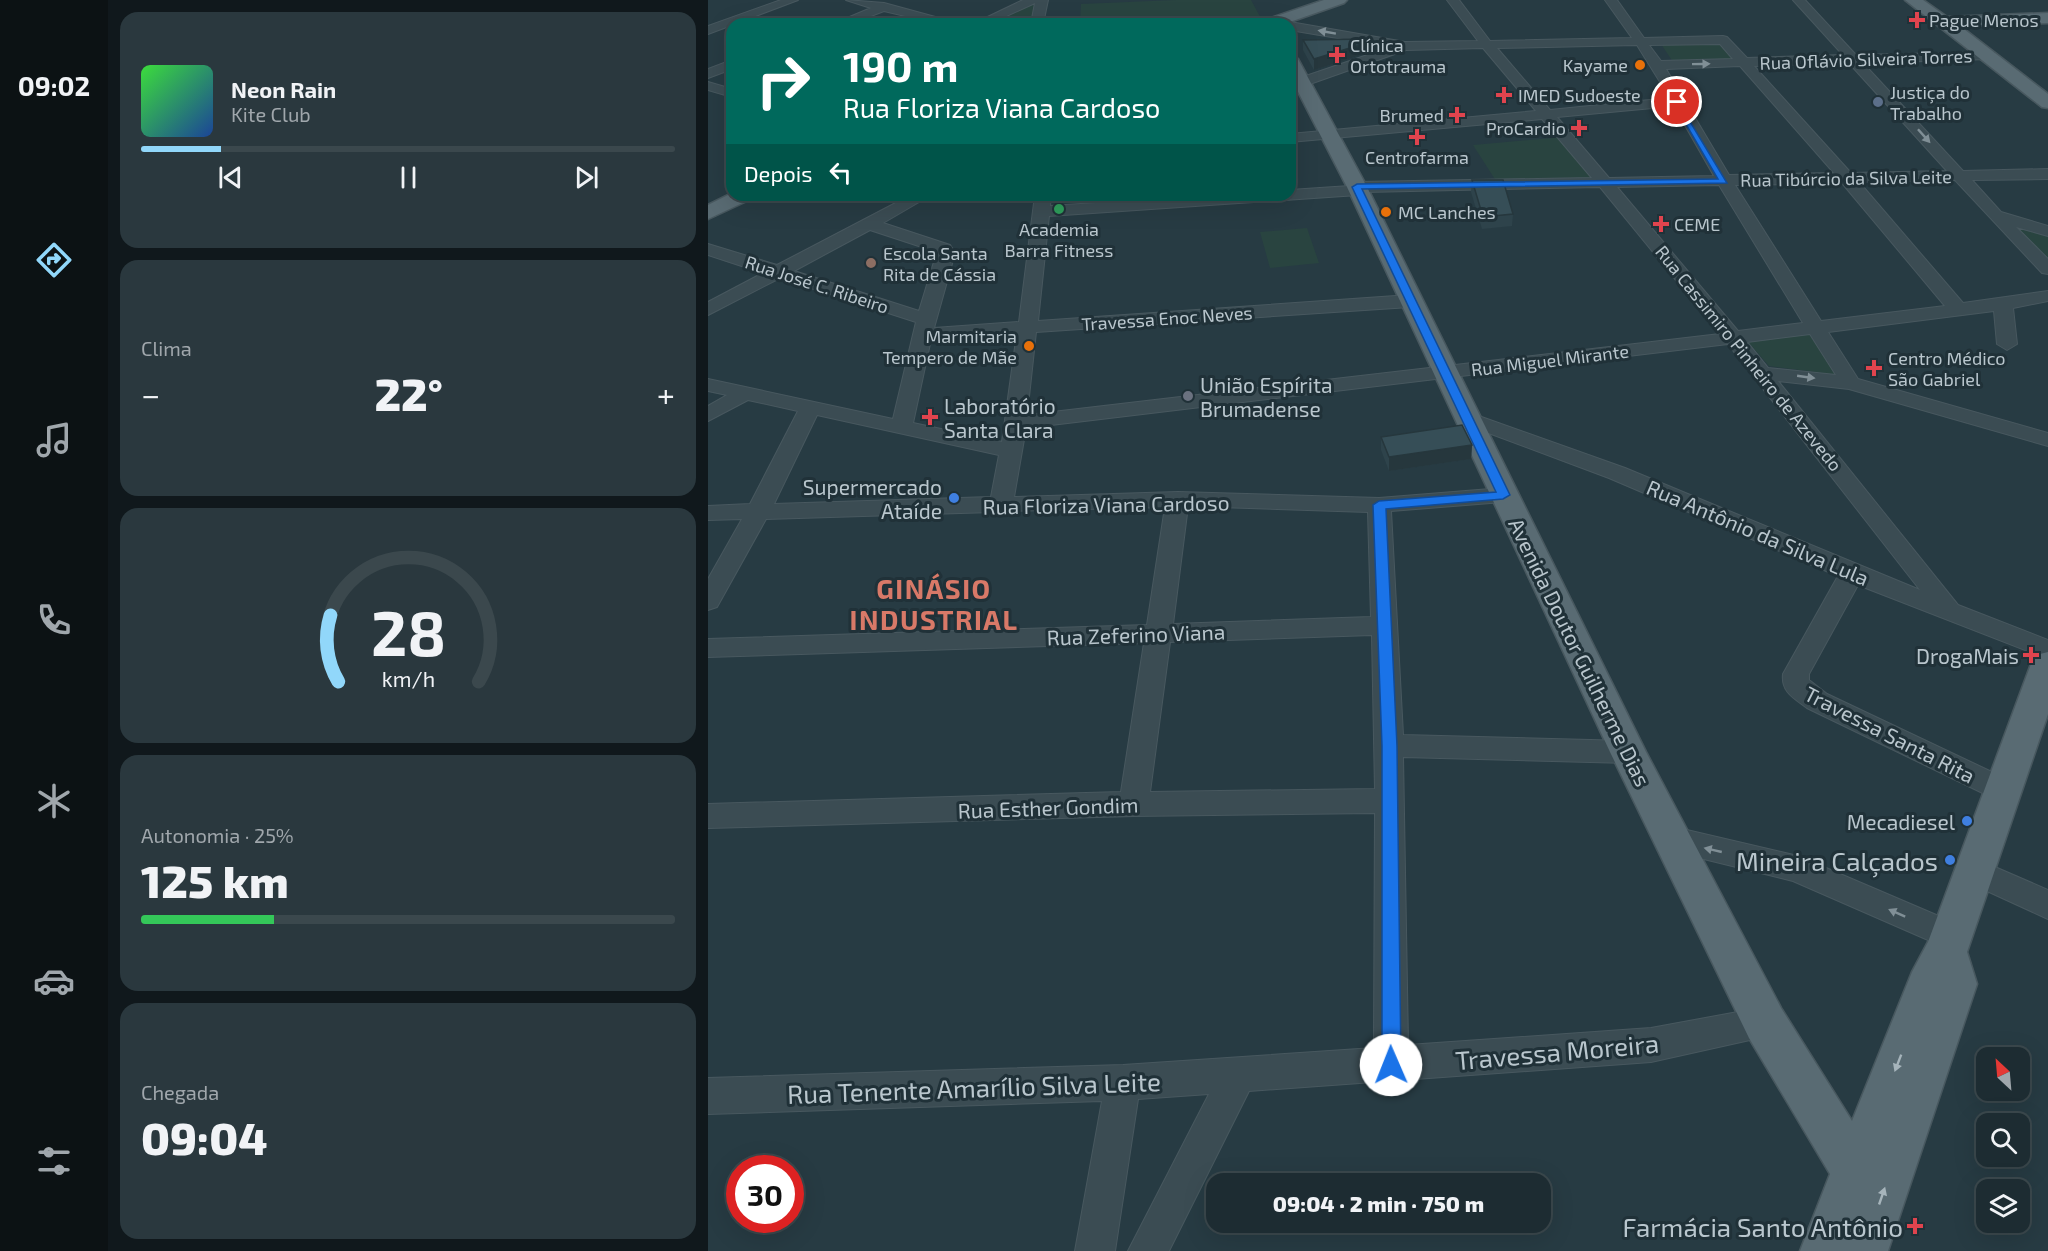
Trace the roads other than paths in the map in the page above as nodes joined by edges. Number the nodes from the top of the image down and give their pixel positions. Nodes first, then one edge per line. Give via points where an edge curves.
1 (792, 0) edge
2 (852, 0) edge
3 (901, 0) edge
4 (1033, 0) edge
5 (1042, 0) edge
6 (1339, 0) edge
7 (1453, 0) edge
8 (1611, 0) edge
9 (1799, 0) edge
10 (1913, 0) edge
11 (2015, 0) edge
12 (1992, 5) dead end
13 (884, 7) junction
14 (742, 18) edge
15 (855, 18) edge
16 (930, 18) edge
17 (992, 18) edge
18 (1038, 18) edge
19 (1276, 18) edge
20 (1289, 18) edge
21 (2046, 18) edge
22 (1296, 19) edge
23 (2015, 19) junction
24 (1296, 21) edge
25 (1944, 22) junction
26 (726, 24) edge
27 (708, 30) edge
28 (1639, 40) junction
29 (1488, 45) junction
30 (1405, 46) junction
31 (1989, 55) junction
32 (1856, 60) junction
33 (1744, 63) junction
34 (1657, 65) junction
35 (726, 66) edge
36 (708, 74) edge
37 (1296, 74) edge
38 (1296, 79) edge
39 (708, 86) edge
40 (2040, 90) edge
41 (726, 91) edge
42 (1677, 102) junction
43 (2048, 103) edge
44 (1548, 114) junction
45 (1327, 135) junction
46 (1296, 138) edge
47 (2048, 174) edge
48 (2031, 175) junction
49 (1958, 176) junction
50 (1847, 178) junction
51 (1724, 181) junction
52 (1607, 184) junction
53 (1357, 188) junction
54 (2048, 189) edge
55 (1296, 194) edge
56 (732, 201) edge
57 (912, 201) edge
58 (1104, 201) edge
59 (1042, 203) edge
60 (708, 213) edge
61 (1995, 215) junction
62 (869, 224) junction
63 (2048, 231) edge
64 (708, 249) edge
65 (2048, 269) edge
66 (781, 271) junction
67 (2048, 296) edge
68 (1410, 301) junction
69 (2003, 304) junction
70 (1957, 308) junction
71 (708, 309) edge
72 (925, 327) junction
73 (1816, 327) junction
74 (1027, 328) junction
75 (1732, 336) junction
76 (2007, 344) dead end
77 (1760, 373) junction
78 (1445, 374) junction
79 (1851, 383) junction
80 (708, 385) edge
81 (743, 394) junction
82 (810, 408) junction
83 (708, 415) edge
84 (1467, 418) junction
85 (1016, 423) junction
86 (901, 428) junction
87 (2048, 440) edge
88 (1011, 451) junction
89 (1503, 495) junction
90 (1178, 500) junction
91 (1379, 505) junction
92 (1001, 507) junction
93 (758, 512) junction
94 (708, 513) edge
95 (1852, 573) junction
96 (708, 601) edge
97 (1948, 609) junction
98 (1383, 626) junction
99 (1159, 633) junction
100 (708, 648) edge
101 (2047, 664) edge
102 (1389, 746) junction
103 (1628, 752) junction
104 (2003, 790) junction
105 (1389, 801) junction
106 (1134, 804) junction
107 (708, 816) edge
108 (1674, 840) junction
109 (1974, 871) junction
110 (2048, 905) edge
111 (1948, 944) junction
112 (1765, 1023) junction
113 (1391, 1065) junction
114 (1239, 1074) junction
115 (1123, 1083) junction
116 (708, 1096) edge
117 (1856, 1171) junction
118 (1095, 1251) edge
119 (1148, 1251) edge
120 (1825, 1251) edge
121 (1863, 1251) edge

1 - 14 street
2 - 13 street
3 - 13 street
4 - 17 street
5 - 18 street
6 - 22 main road
7 - 29 street, Rua Cassimiro Pinheiro de Azevedo
8 - 28 street
9 - 32 street
10 - 25 main road
11 - 21 main road
12 - 23 main road
13 - 15 street
13 - 16 street
19 - 20 main road via 1282,14
21 - 23 main road
23 - 25 main road
30 -> 24 street
25 - 31 main road
26 - 27 street
28 - 29 street
28 - 33 street via 1720,39
28 - 34 street
29 - 30 street
29 - 44 street, Rua Cassimiro Pinheiro de Azevedo
30 - 37 street
31 - 32 street, Rua Oflávio Silveira Torres
31 - 40 main road
32 - 33 street, Rua Oflávio Silveira Torres
32 -> 49 street
34 -> 33 street, Rua Oflávio Silveira Torres
33 - 50 street
34 - 42 street
35 - 36 street
38 - 45 main road, Avenida Doutor Guilherme Dias
39 - 41 street
40 - 43 main road
42 - 44 street
42 - 51 street
44 - 45 street
44 - 52 street, Rua Cassimiro Pinheiro de Azevedo
45 - 46 street
45 - 53 main road, Avenida Doutor Guilherme Dias
47 - 48 street, Rua Tibúrcio da Silva Leite
48 - 49 street, Rua Tibúrcio da Silva Leite
48 - 54 street
49 - 50 street, Rua Tibúrcio da Silva Leite
49 - 61 street
50 - 51 street, Rua Tibúrcio da Silva Leite
50 - 70 street
51 - 52 street, Rua Tibúrcio da Silva Leite
51 - 73 street
52 - 53 street, Rua Tibúrcio da Silva Leite
52 - 75 street, Rua Cassimiro Pinheiro de Azevedo
53 - 55 street, Rua Tibúrcio da Silva Leite
53 - 68 main road, Avenida Doutor Guilherme Dias
56 - 60 main road
57 - 62 street
58 - 59 street, Rua Tibúrcio da Silva Leite
59 - 74 street
61 - 63 street
61 - 65 street
62 - 66 street
62 - 72 street via 944,249
64 - 66 street, Rua José C. Ribeiro
66 - 71 street
66 - 72 street, Rua José C. Ribeiro
67 - 69 street, Rua Miguel Mirante
68 - 74 street, Travessa Enoc Neves
68 - 78 main road, Avenida Doutor Guilherme Dias
69 - 70 street, Rua Miguel Mirante
69 - 76 street
70 - 73 street, Rua Miguel Mirante
72 - 74 street, Travessa Enoc Neves
72 - 86 street
73 - 75 street, Rua Miguel Mirante
73 - 79 street
74 - 85 street
75 - 77 street, Rua Cassimiro Pinheiro de Azevedo
75 - 78 street, Rua Miguel Mirante
77 -> 79 street
77 - 97 street, Rua Cassimiro Pinheiro de Azevedo
78 - 84 main road, Avenida Doutor Guilherme Dias
78 - 85 street, Rua Miguel Mirante
79 - 87 street
80 - 81 street
81 - 82 street
81 - 83 street
82 - 86 street
82 - 93 street
84 - 89 main road, Avenida Doutor Guilherme Dias
84 - 95 street, Rua Antônio da Silva Lula via 1617,473
85 - 88 street
86 - 88 street
88 - 92 street
89 - 91 street, Rua Floriza Viana Cardoso
89 - 103 main road, Avenida Doutor Guilherme Dias
90 - 91 street, Rua Floriza Viana Cardoso
90 - 92 street, Rua Floriza Viana Cardoso
90 - 99 street
91 - 98 street
92 - 93 street, Rua Floriza Viana Cardoso
93 - 94 street, Rua Floriza Viana Cardoso
93 - 96 street
95 - 97 street, Rua Antônio da Silva Lula
95 - 104 street, Travessa Santa Rita via 1796,674 1795,684 1817,701
97 - 101 street, Rua Antônio da Silva Lula
98 - 99 street, Rua Zeferino Viana
98 - 102 street
99 - 100 street, Rua Zeferino Viana
99 - 106 street
101 - 104 main road
102 - 103 street
102 - 105 street
103 - 108 main road, Avenida Doutor Guilherme Dias
104 - 109 main road
105 - 106 street, Rua Esther Gondim
105 - 113 street
106 - 107 street, Rua Esther Gondim
111 -> 108 street via 1798,869
108 - 112 main road, Avenida Doutor Guilherme Dias
109 - 110 street
109 - 111 main road
111 -> 117 main road via 1933,972
121 -> 111 main road via 1955,984
112 - 113 street, Travessa Moreira via 1651,1045
112 - 117 main road, Avenida Doutor Guilherme Dias
113 - 114 street, Travessa Moreira
114 - 115 street, Rua Tenente Amarílio Silva Leite
114 - 119 street
115 - 116 street, Rua Tenente Amarílio Silva Leite
115 - 118 street
117 - 120 main road

